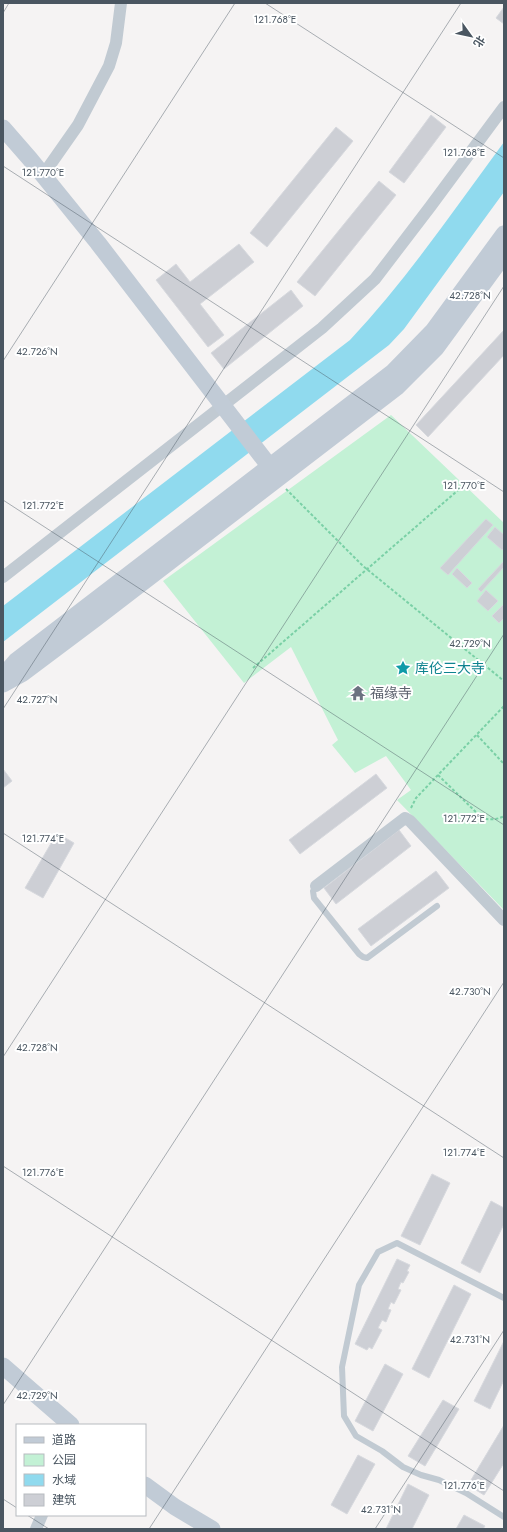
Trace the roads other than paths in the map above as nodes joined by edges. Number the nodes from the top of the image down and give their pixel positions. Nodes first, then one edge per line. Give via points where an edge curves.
1 (121, 3) edge
2 (504, 108) edge
3 (3, 128) edge
4 (43, 174) junction
5 (504, 234) edge
6 (504, 255) edge
7 (223, 406) junction
8 (273, 473) junction
9 (3, 577) edge
10 (3, 676) edge
11 (3, 684) edge
12 (316, 886) joint
13 (436, 906) dead end
14 (504, 920) edge
15 (504, 1298) edge
16 (3, 1366) edge
17 (70, 1424) edge
18 (146, 1485) edge
19 (42, 1516) edge
20 (504, 1517) edge
21 (36, 1529) edge
22 (212, 1529) edge

1 - 4 street via 116,43 109,66 78,125
2 - 7 street via 375,279 322,328
3 - 4 main road
4 - 7 main road
5 - 8 main road via 417,349
6 - 8 main road via 436,348 397,387
7 - 8 main road
7 - 9 street
8 - 10 main road via 16,661
8 - 11 main road via 23,673
12 - 13 lane via 313,891 314,898 359,954 367,958
12 - 14 street via 405,818
15 - 20 lane via 397,1243 378,1252 359,1285 342,1367 344,1416 356,1436 403,1467 466,1492
16 - 17 main road
18 - 22 main road
19 - 21 street

